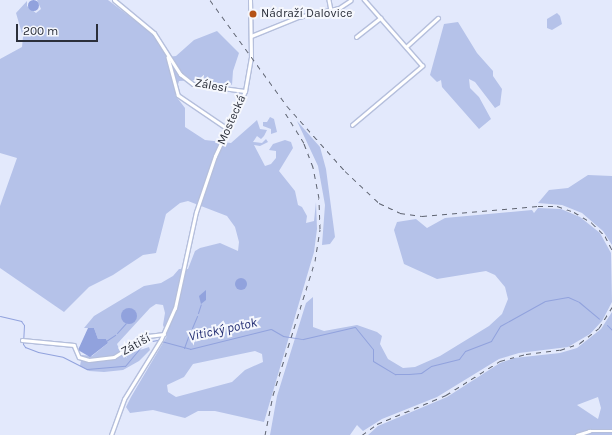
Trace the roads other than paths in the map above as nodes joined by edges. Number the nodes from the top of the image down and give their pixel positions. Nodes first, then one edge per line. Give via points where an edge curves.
1 (114, 0) edge
2 (250, 0) edge
3 (329, 0) edge
4 (351, 0) edge
5 (364, 0) edge
6 (331, 10) junction
7 (380, 18) junction
8 (438, 18) dead end
9 (251, 36) junction
10 (356, 37) dead end
11 (406, 47) junction
12 (168, 55) junction
13 (245, 91) junction
14 (352, 125) dead end
15 (228, 129) junction
16 (164, 334) junction
17 (23, 340) dead end
18 (612, 431) edge
19 (111, 435) edge
20 (577, 435) edge

1 - 12 street via 154,33
2 - 9 street, Mostecká
3 - 6 street
4 - 6 street
5 - 7 street
6 - 9 street via 298,17
7 - 10 street
7 - 11 street
8 - 11 street
9 - 13 street, Mostecká
11 - 14 street via 422,66
12 - 13 street, Zálesí via 180,74 192,84
12 - 15 street via 178,95
13 - 15 street, Mostecká
15 - 16 street, Mostecká via 215,156 196,212 179,294
16 - 17 street, Zátiší via 148,336 114,357 89,360 79,357 74,345
16 - 19 street, Mostecká via 124,399
18 - 20 street via 589,431

